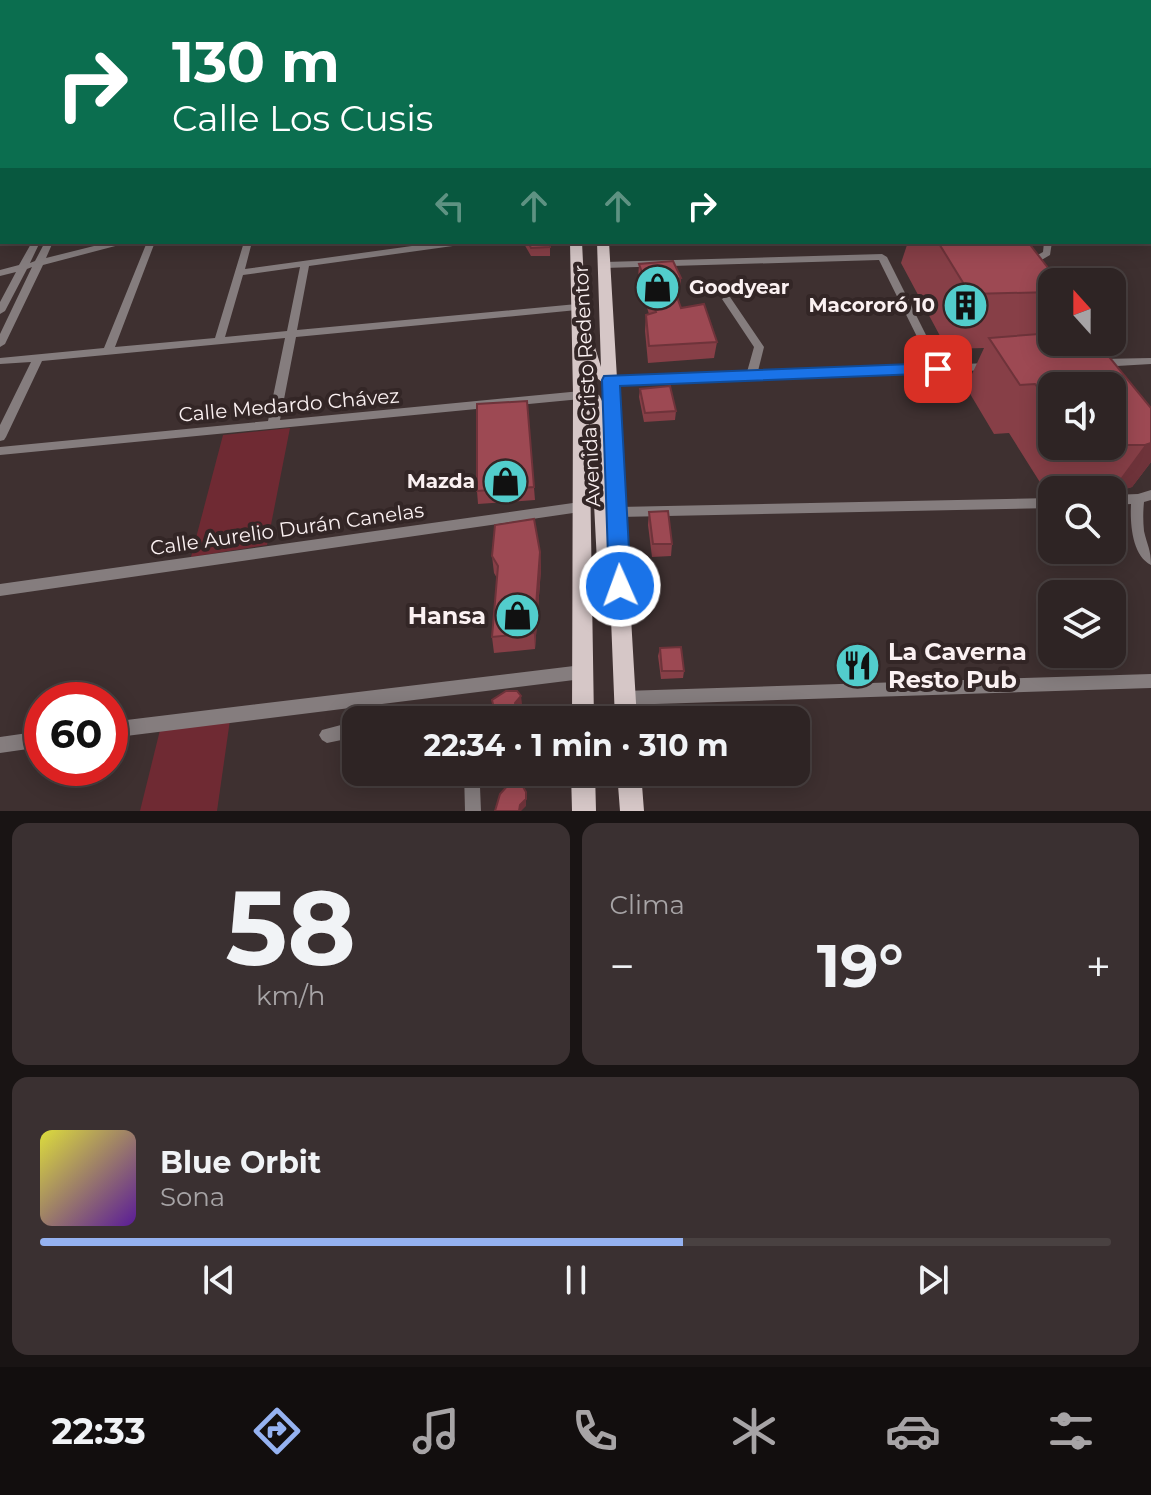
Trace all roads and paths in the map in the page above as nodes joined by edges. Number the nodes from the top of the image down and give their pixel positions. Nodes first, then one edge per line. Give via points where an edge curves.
1 (35, 244) edge
2 (48, 244) edge
3 (112, 244) edge
4 (150, 244) edge
5 (247, 244) edge
6 (446, 244) edge
7 (576, 244) edge
8 (582, 244) edge
9 (603, 244) edge
10 (1048, 244) edge
11 (40, 261) junction
12 (305, 264) junction
13 (604, 265) junction
14 (1023, 265) edge
15 (25, 266) junction
16 (0, 273) edge
17 (239, 273) junction
18 (727, 299) dead end
19 (577, 307) junction
20 (0, 311) edge
21 (291, 334) junction
22 (219, 341) junction
23 (0, 344) edge
24 (108, 351) junction
25 (38, 357) junction
26 (0, 361) edge
27 (1151, 361) edge
28 (1082, 364) edge
29 (996, 367) edge
30 (938, 369) junction
31 (610, 374) junction
32 (752, 374) junction
33 (581, 395) junction
34 (273, 425) junction
35 (0, 437) edge
36 (0, 451) edge
37 (1145, 497) edge
38 (1038, 503) edge
39 (580, 507) junction
40 (618, 512) junction
41 (1151, 560) edge
42 (0, 590) edge
43 (621, 610) junction
44 (582, 672) junction
45 (1151, 681) edge
46 (624, 698) junction
47 (583, 706) edge
48 (625, 706) edge
49 (128, 728) edge
50 (342, 732) edge
51 (327, 735) dead end
52 (24, 742) edge
53 (0, 745) edge
54 (472, 786) edge
55 (583, 786) edge
56 (630, 786) edge
57 (473, 811) edge
58 (584, 811) edge
59 (632, 811) edge

1 - 15 street
2 - 11 street
3 - 11 street
4 - 24 street
5 - 17 street
6 - 12 street
7 - 19 main road, Avenida Cristo Redentor
8 - 31 main road via 591,366 600,376
9 - 13 main road, Avenida Cristo Redentor
10 - 14 street via 1047,253
11 - 15 street
11 - 23 street
12 - 17 street
12 - 21 street
13 - 30 street via 882,257
13 - 31 main road, Avenida Cristo Redentor
15 - 16 street
15 - 20 street
17 - 22 street
18 - 32 street via 759,347
19 - 21 street
19 - 33 main road, Avenida Cristo Redentor
21 - 22 street
21 - 34 street
22 - 24 street
24 - 25 street
25 - 26 street
25 - 35 street
27 - 28 street
29 - 30 street
30 - 32 street
31 - 32 street via 643,379
31 - 40 main road, Avenida Cristo Redentor
33 - 34 street, Calle Medardo Chávez
33 - 39 main road, Avenida Cristo Redentor
33 - 43 main road via 593,399 598,409 607,562
34 - 36 street, Calle Medardo Chávez
37 - 41 street via 1137,532
38 - 40 street
39 - 42 street, Calle Aurelio Durán Canelas
39 - 44 main road, Avenida Cristo Redentor
40 - 43 main road, Avenida Cristo Redentor
43 - 46 main road, Avenida Cristo Redentor
44 - 47 main road, Avenida Cristo Redentor
44 - 49 street
45 - 46 street
46 - 48 main road, Avenida Cristo Redentor
50 - 51 street
52 - 53 street
54 - 57 street
55 - 58 main road
56 - 59 main road

